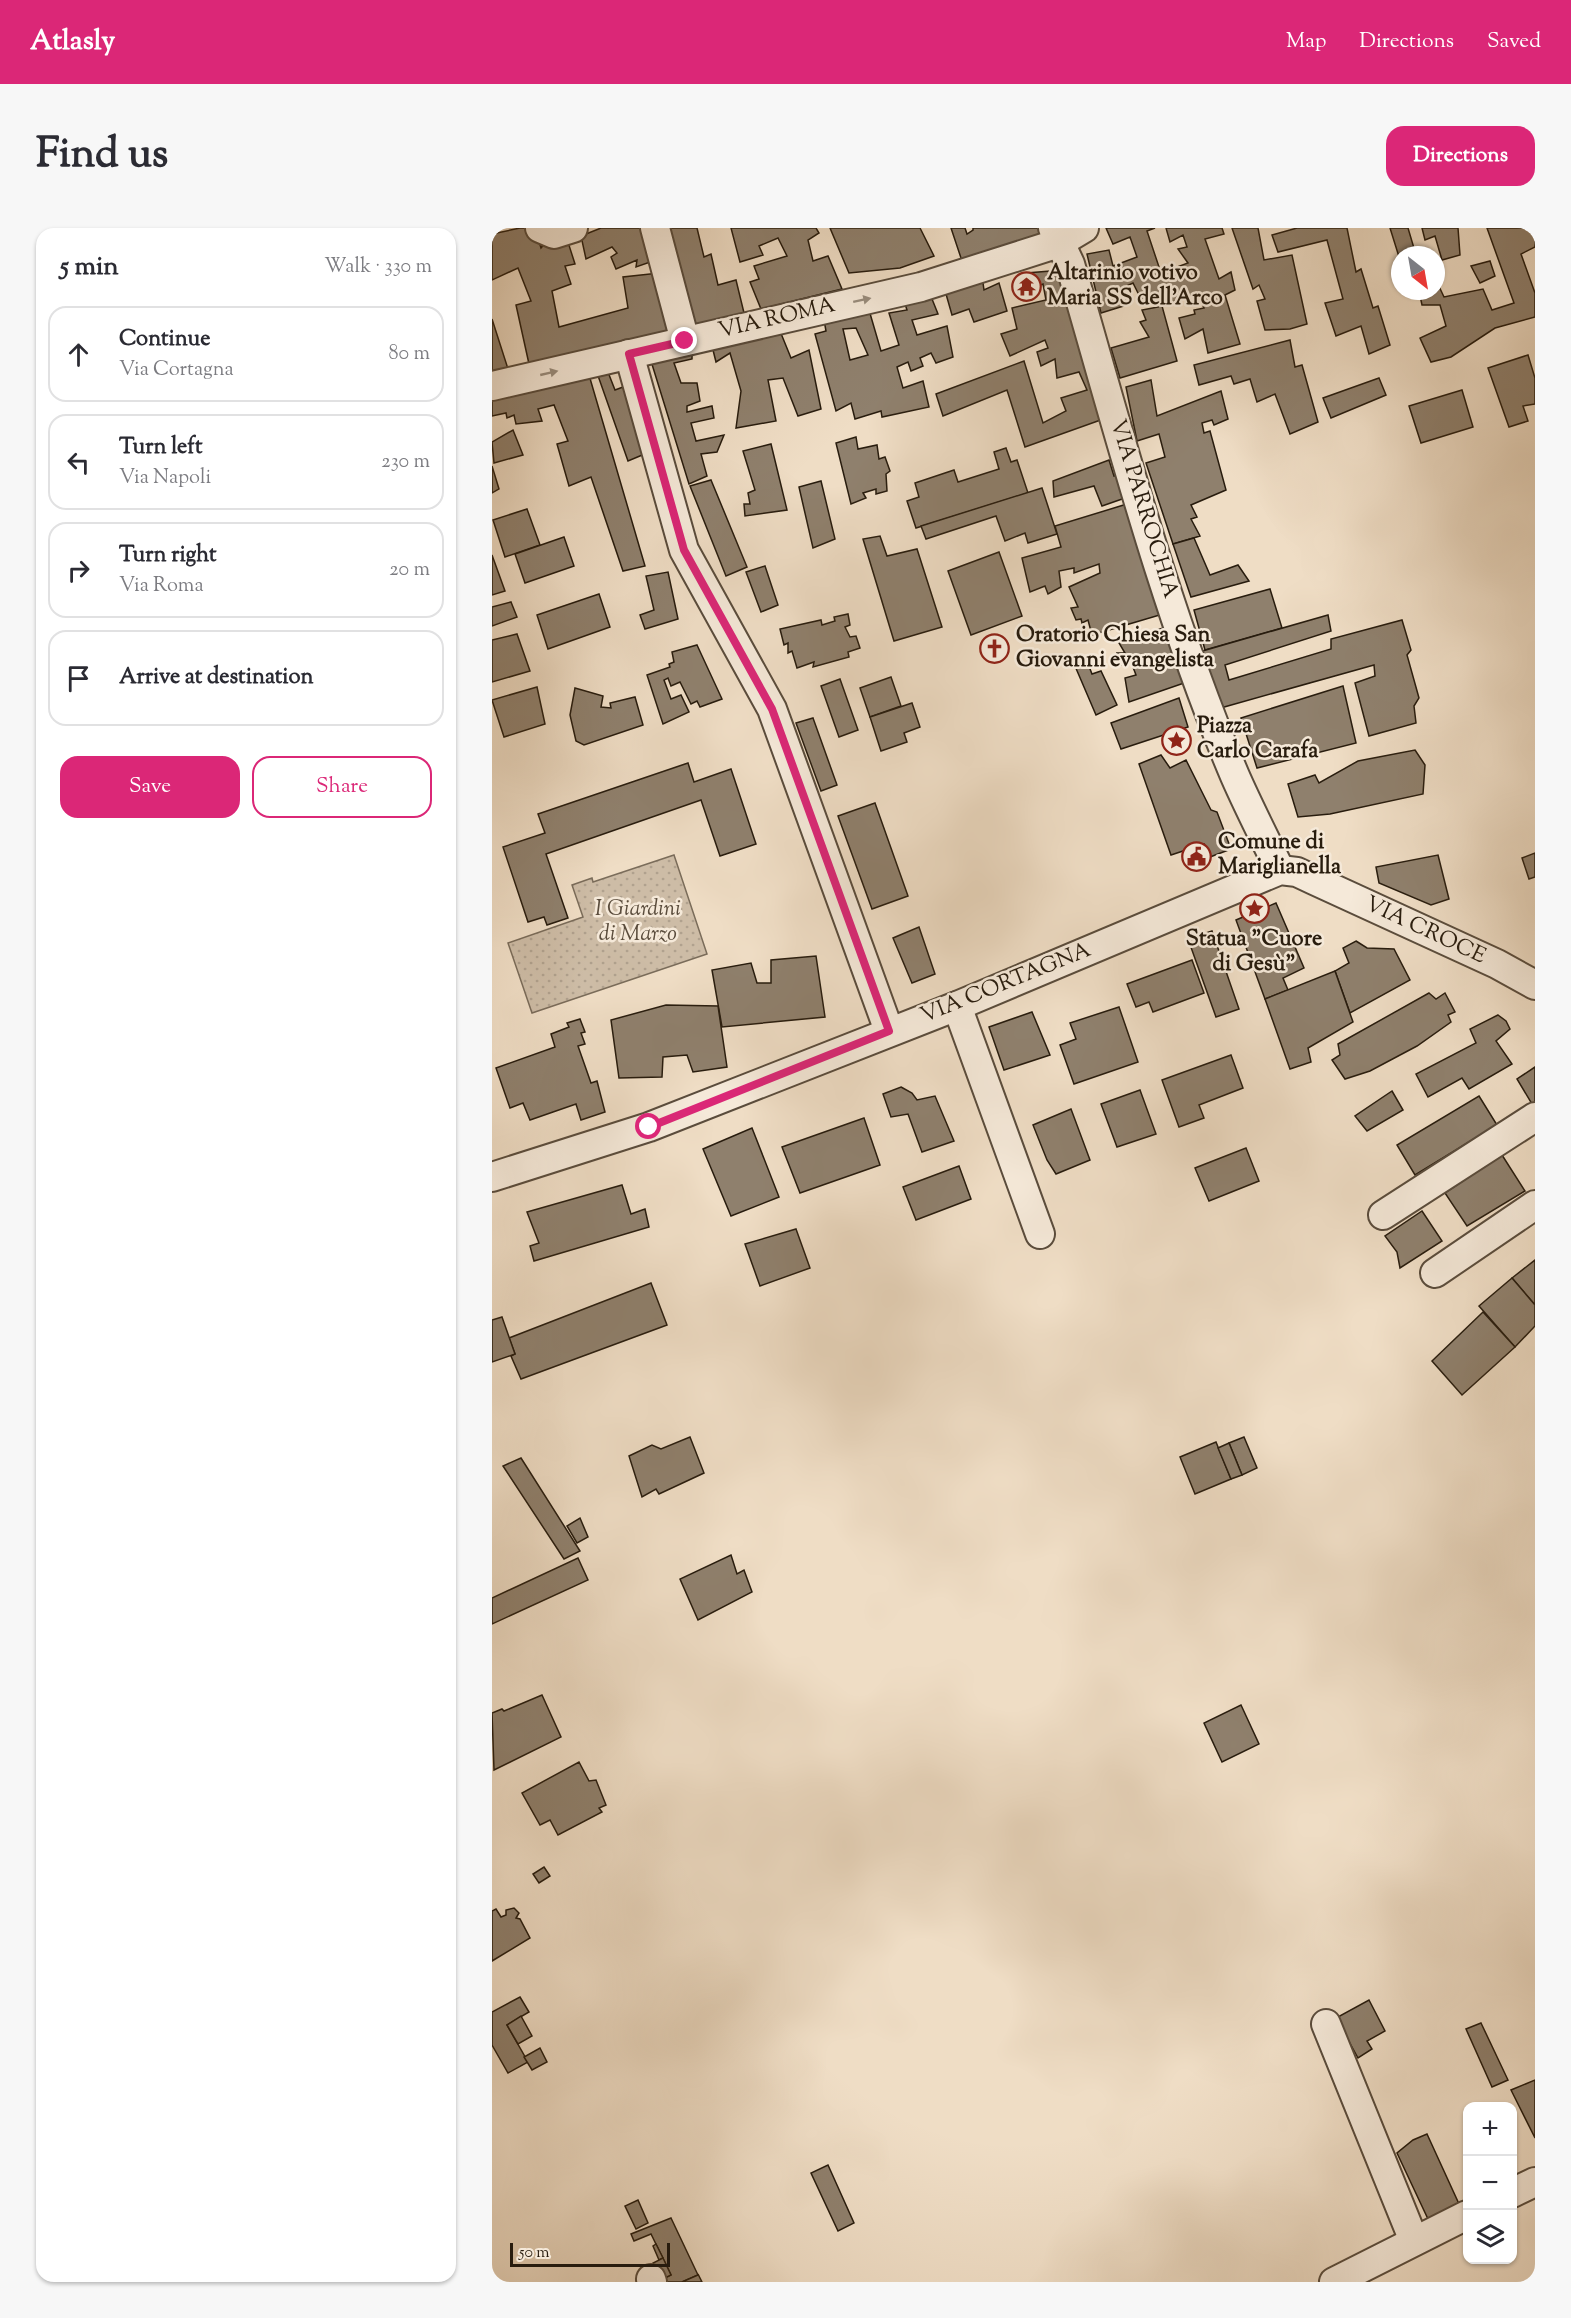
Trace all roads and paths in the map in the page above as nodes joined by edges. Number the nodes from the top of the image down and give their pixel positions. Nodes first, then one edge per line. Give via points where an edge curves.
1 (540, 228) edge
2 (573, 228) edge
3 (655, 228) edge
4 (1084, 228) edge
5 (1056, 235) edge
6 (685, 341) junction
7 (629, 354) junction
8 (492, 386) edge
9 (1280, 870) junction
10 (1535, 985) edge
11 (957, 1006) junction
12 (889, 1031) junction
13 (1535, 1117) edge
14 (493, 1173) edge
15 (1535, 1205) edge
16 (1383, 1215) dead end
17 (1040, 1234) dead end
18 (1435, 1273) dead end
19 (1326, 2024) dead end
20 (1535, 2182) edge
21 (1517, 2191) edge
22 (1463, 2217) edge
23 (1414, 2241) junction
24 (1334, 2282) edge

1 - 2 street via 554,234
3 - 6 street
4 - 5 street, VIA ROMA
6 -> 5 street, VIA ROMA via 921,287
5 - 9 street, VIA PARROCHIA via 1070,264 1143,516 1189,654 1235,775
6 - 7 street, VIA ROMA
8 -> 7 street, VIA ROMA
7 - 12 street via 684,550 772,709
9 - 10 street, VIA CROCE via 1297,872
9 - 11 street, VIA CORTAGNA
11 - 12 street, VIA CORTAGNA
11 - 17 street
12 - 14 street, VIA CORTAGNA via 649,1127
13 - 16 street
15 - 18 street
19 - 23 street
20 - 21 street
22 - 23 street
23 - 24 street

